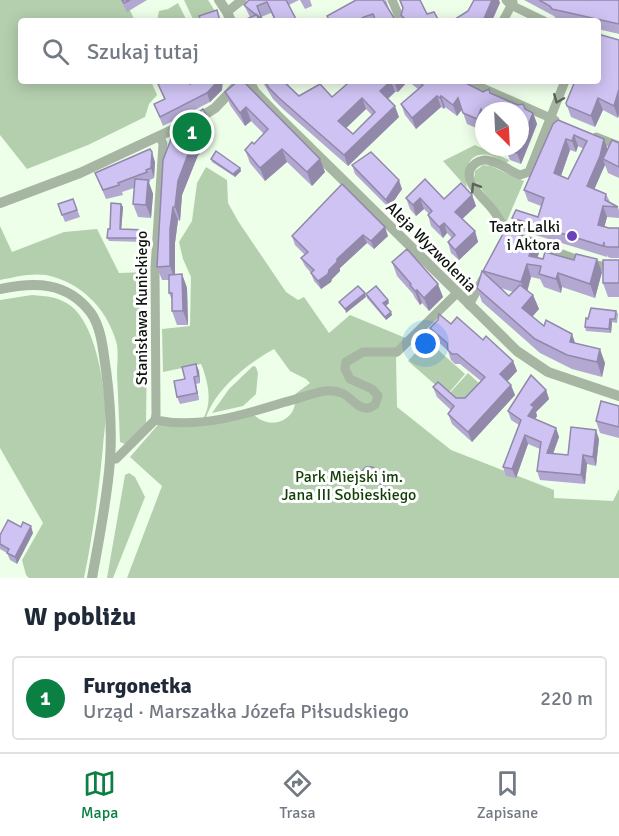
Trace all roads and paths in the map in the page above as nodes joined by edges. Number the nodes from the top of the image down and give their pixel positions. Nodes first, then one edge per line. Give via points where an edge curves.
1 (219, 0) edge
2 (242, 0) edge
3 (392, 0) edge
4 (510, 2) edge
5 (229, 17) edge
6 (400, 18) edge
7 (504, 18) edge
8 (539, 18) edge
9 (238, 84) edge
10 (251, 84) edge
11 (476, 84) edge
12 (565, 84) edge
13 (551, 118) junction
14 (567, 124) edge
15 (588, 133) edge
16 (160, 137) junction
17 (619, 146) edge
18 (0, 203) edge
19 (507, 235) junction
20 (499, 248) edge
21 (489, 267) edge
22 (619, 268) edge
23 (0, 289) edge
24 (457, 293) junction
25 (469, 305) junction
26 (619, 396) edge
27 (155, 420) junction
28 (110, 459) junction
29 (92, 578) edge

1 - 5 street
2 - 5 street
3 - 6 street
4 - 7 street
4 - 8 street
9 - 16 street via 210,112
10 - 24 street, Aleja Wyzwolenia via 278,117
11 - 13 street
12 -> 13 street
13 - 14 street
19 -> 13 street via 470,181 471,169 485,160 520,175 530,172
15 - 17 street
16 - 18 street
16 - 27 street, Stanisława Kunickiego via 163,144 154,268
19 - 20 street
19 - 22 street
21 - 25 street
23 - 28 street via 26,284 58,288 90,312 102,343 110,403
24 - 25 street, Aleja Wyzwolenia
24 - 27 street via 397,352 363,352 346,362 350,379 372,388 378,396 369,408 360,407 343,392 331,391 210,421
25 - 26 street, Aleja Wyzwolenia via 517,351 548,372
27 - 28 street via 116,459
28 - 29 street

